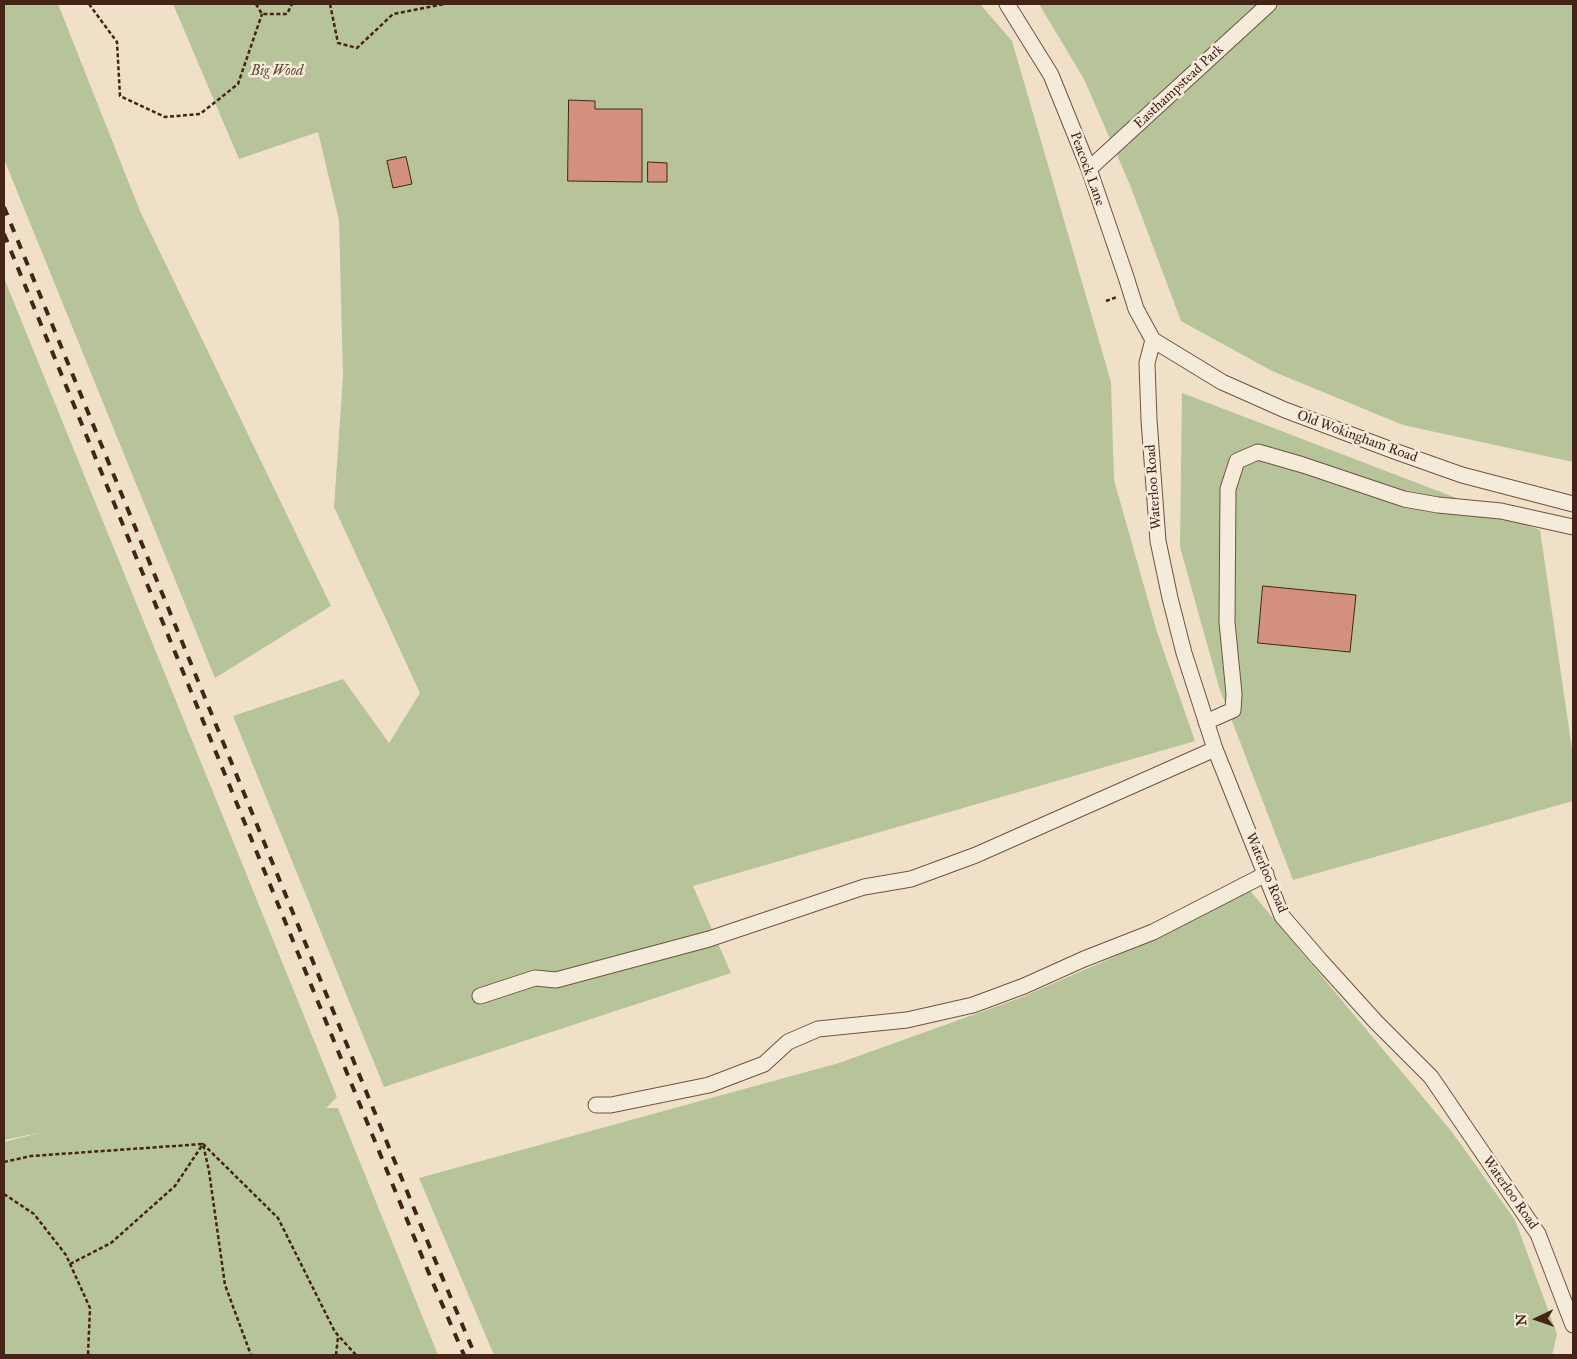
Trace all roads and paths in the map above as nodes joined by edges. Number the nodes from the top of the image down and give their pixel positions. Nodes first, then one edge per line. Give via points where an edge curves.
1 (89, 4) edge
2 (256, 4) edge
3 (292, 4) edge
4 (330, 4) edge
5 (445, 4) edge
6 (1007, 4) edge
7 (1269, 4) edge
8 (262, 14) junction
9 (1089, 169) junction
10 (1153, 340) junction
11 (1573, 504) edge
12 (1573, 526) edge
13 (1206, 722) junction
14 (1215, 749) junction
15 (1266, 874) junction
16 (480, 996) dead end
17 (596, 1105) dead end
18 (203, 1144) junction
19 (4, 1162) edge
20 (4, 1194) edge
21 (70, 1264) junction
22 (1573, 1325) edge
23 (338, 1336) junction
24 (88, 1355) edge
25 (251, 1355) edge
26 (336, 1355) edge
27 (356, 1355) edge

1 - 8 path via 117,42 120,96 165,117 200,114 238,84
2 - 8 path
3 - 8 path via 287,14
4 - 5 path via 338,43 357,48 393,14
6 - 9 street, Peacock Lane via 1052,75
7 - 9 street, Easthampstead Park
9 - 10 street, Peacock Lane via 1136,309
10 - 11 street, Old Wokingham Road via 1222,382 1285,410 1462,475
10 - 13 street, Waterloo Road via 1147,363 1158,541 1184,653
12 - 13 street via 1501,511 1404,499 1258,452 1237,461 1228,489 1227,622 1233,710
13 - 14 street, Waterloo Road
14 - 15 street, Waterloo Road
14 - 16 street via 976,855 911,879 864,887 701,941 556,980 535,978
15 - 17 street via 1153,932 973,1005 906,1020 818,1028 788,1042 764,1064 709,1085
15 - 22 street, Waterloo Road via 1282,916 1430,1077 1538,1234
18 - 19 path via 31,1156
18 - 21 path via 175,1186 111,1243
18 - 23 path via 278,1218
18 - 25 path via 226,1286
20 - 21 path via 34,1214
21 - 24 path via 90,1308
23 - 26 path
23 - 27 path

